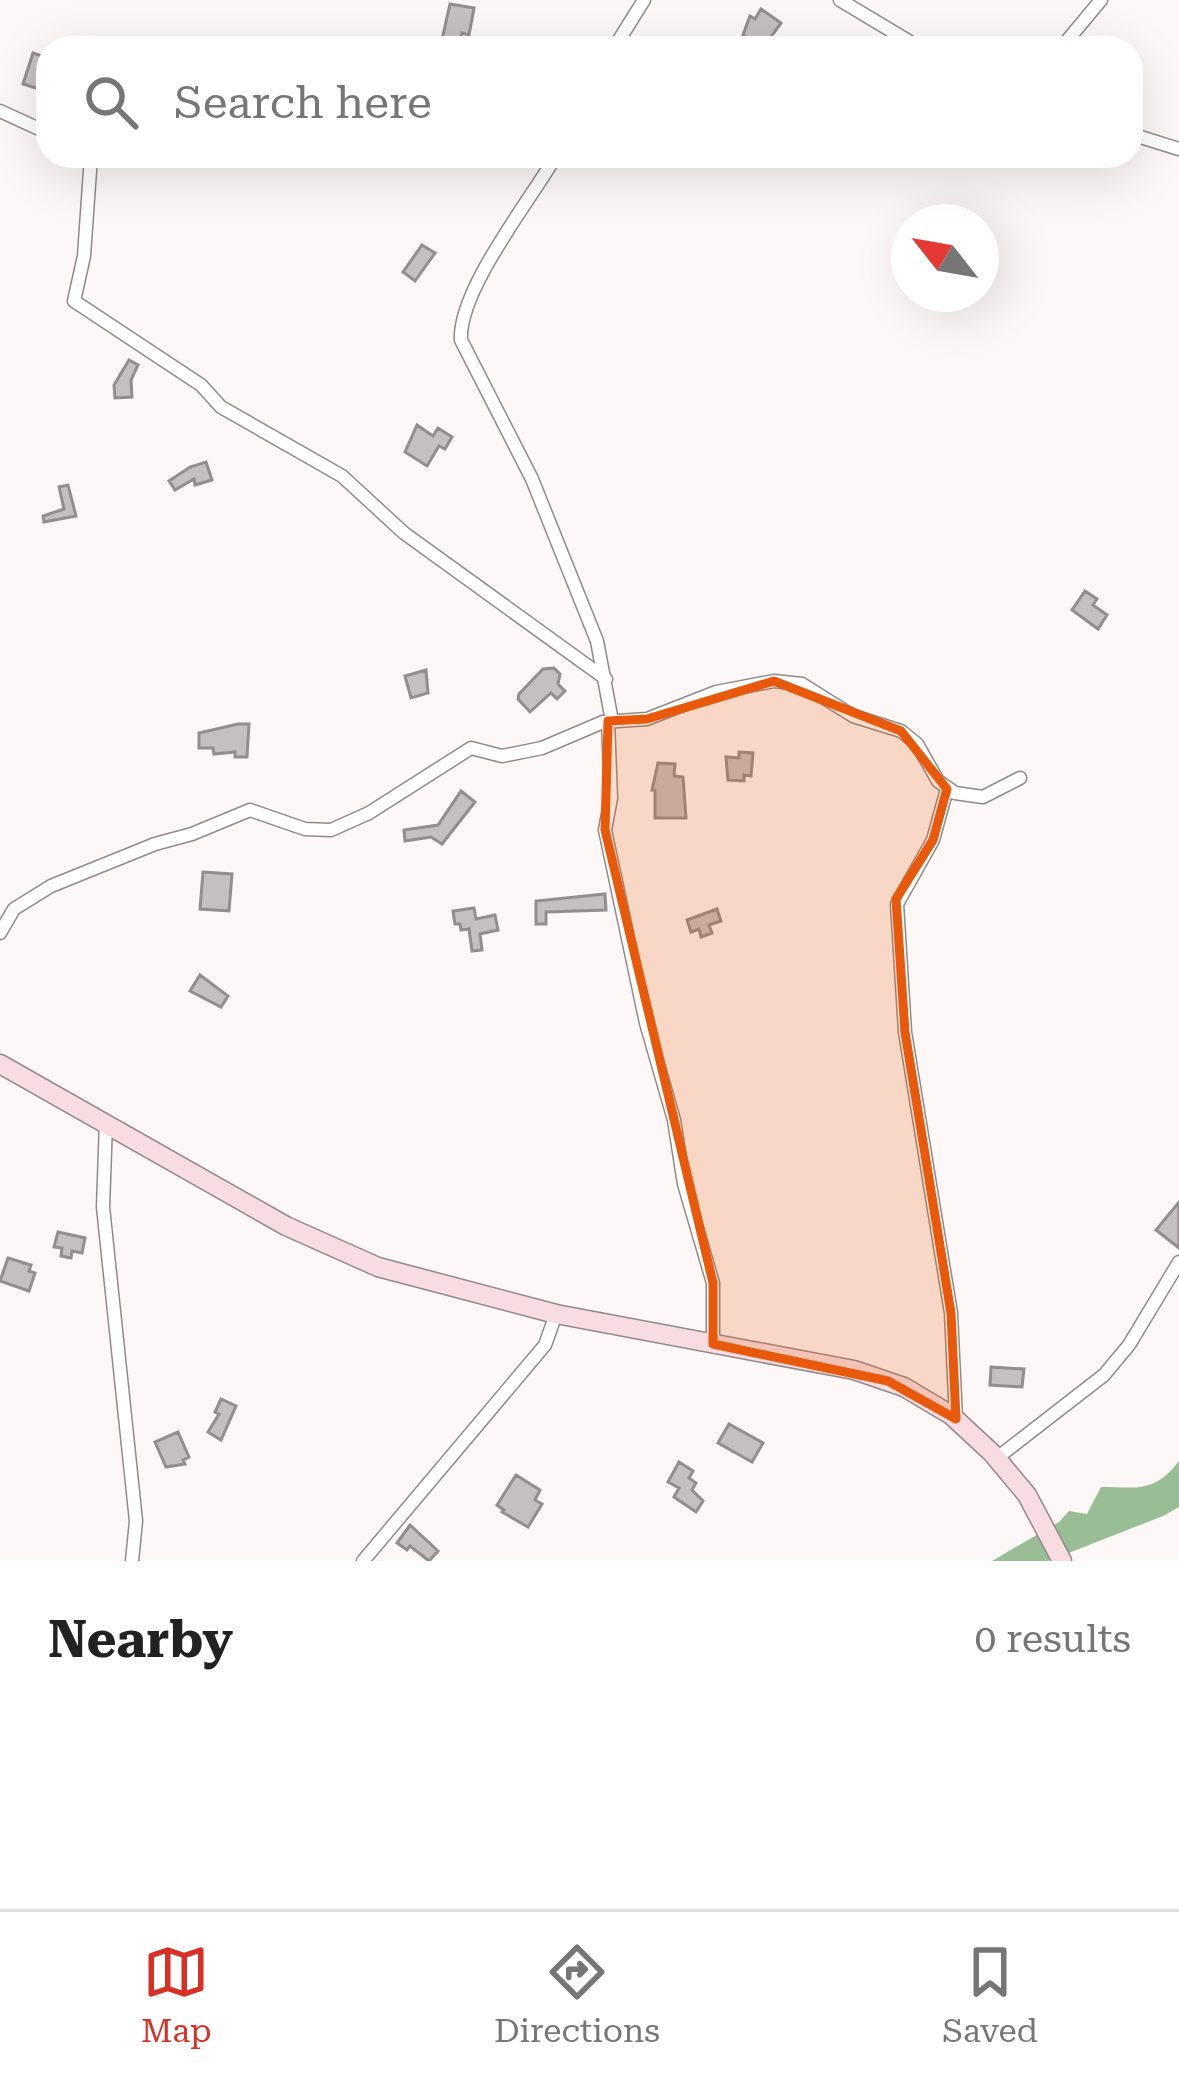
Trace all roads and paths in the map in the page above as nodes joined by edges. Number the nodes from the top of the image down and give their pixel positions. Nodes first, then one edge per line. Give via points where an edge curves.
1 (644, 0) edge
2 (840, 0) edge
3 (1101, 0) edge
4 (622, 36) edge
5 (900, 36) edge
6 (1071, 36) edge
7 (0, 111) edge
8 (36, 128) edge
9 (1143, 138) edge
10 (1179, 149) edge
11 (90, 168) edge
12 (548, 168) edge
13 (606, 679) junction
14 (610, 721) junction
15 (1020, 778) dead end
16 (947, 789) junction
17 (0, 933) edge
18 (0, 1064) edge
19 (106, 1123) junction
20 (1179, 1262) edge
21 (556, 1314) junction
22 (713, 1344) junction
23 (956, 1419) junction
24 (997, 1458) junction
25 (1062, 1559) edge
26 (132, 1561) edge
27 (363, 1561) edge

1 - 4 street
2 - 5 street
3 - 6 street
7 - 8 street
9 - 10 street
11 - 13 street via 74,301 221,407 342,476 440,560
12 - 13 street via 470,292 461,340 532,479
13 - 14 street
14 - 16 street via 647,719 766,681 802,684 853,716 912,738
14 - 17 street via 542,748 502,755 471,748 332,830 246,810 51,886 14,909
14 - 22 street via 605,830 712,1283
15 - 16 street via 983,797
16 - 23 street via 933,840 897,904 905,1032 952,1313
18 - 19 street
19 - 21 street via 340,1252
19 - 26 street via 103,1207 136,1521
20 - 24 street via 1104,1375
21 - 22 street
21 - 27 street via 545,1345
22 - 23 street via 874,1375
23 - 24 street
24 - 25 street

